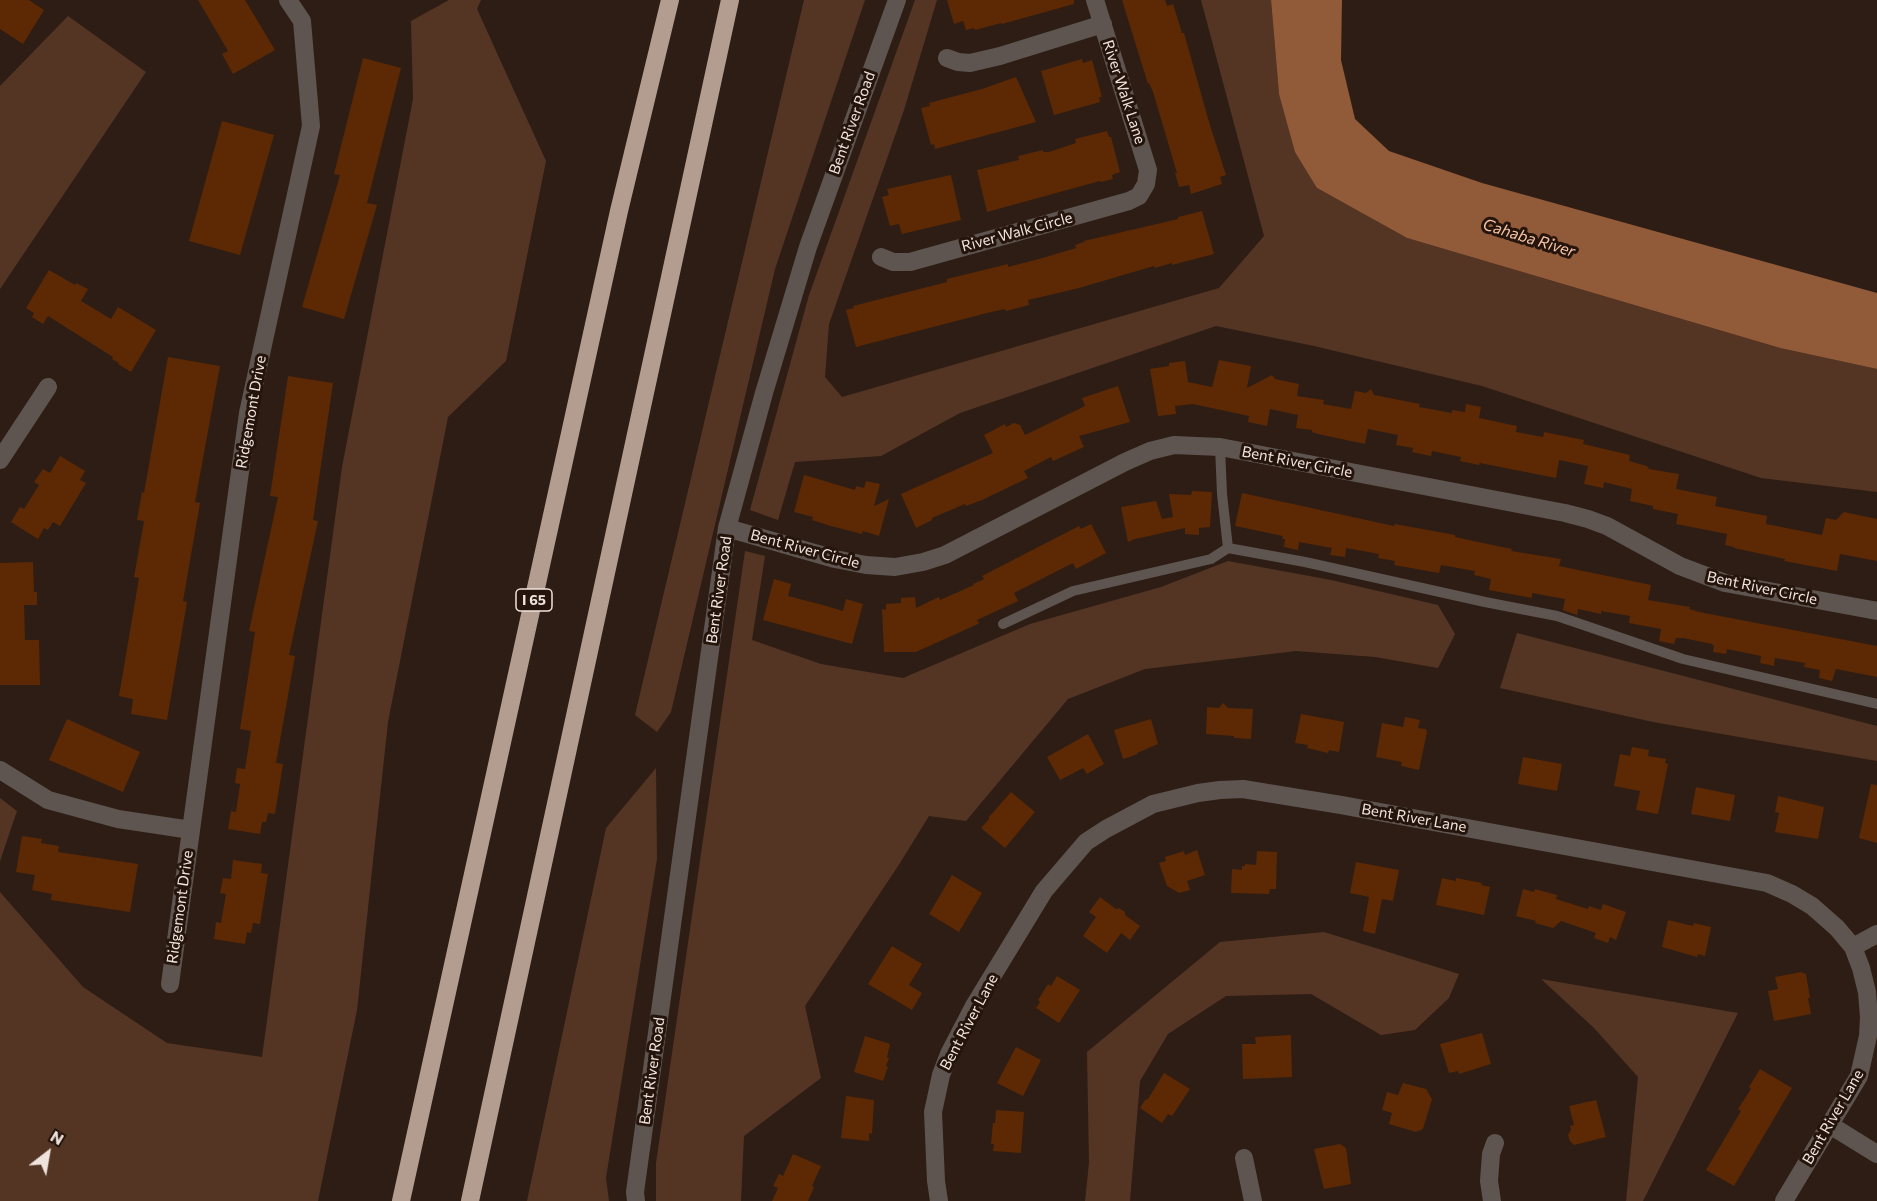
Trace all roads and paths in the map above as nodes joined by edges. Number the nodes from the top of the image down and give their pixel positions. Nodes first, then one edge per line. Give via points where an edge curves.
1 (288, 0) edge
2 (670, 0) edge
3 (730, 0) edge
4 (897, 0) edge
5 (1095, 0) edge
6 (1103, 24) junction
7 (947, 58) dead end
8 (1146, 184) joint
9 (881, 257) dead end
10 (48, 387) dead end
11 (1220, 447) junction
12 (0, 460) edge
13 (727, 528) junction
14 (1228, 548) junction
15 (1877, 611) edge
16 (1003, 624) dead end
17 (1877, 704) edge
18 (0, 770) edge
19 (191, 830) junction
20 (1877, 934) edge
21 (1853, 947) junction
22 (170, 984) dead end
23 (1830, 1125) junction
24 (1495, 1143) dead end
25 (1877, 1154) edge
26 (1245, 1158) dead end
27 (401, 1201) edge
28 (470, 1201) edge
29 (636, 1201) edge
30 (939, 1201) edge
31 (1253, 1201) edge
32 (1492, 1201) edge
33 (1784, 1201) edge

1 - 19 street, Ridgemont Drive via 302,21 311,126 248,413
2 - 27 highway, I 65 via 619,211
3 - 28 highway
4 - 13 street, Bent River Road via 808,247
5 - 6 street, River Walk Lane
6 - 7 street via 970,63
6 - 8 street, River Walk Lane via 1148,170
8 - 9 street, River Walk Circle via 1129,201 910,262
10 - 12 street
11 - 13 street, Bent River Circle via 1174,445 1150,451 945,555 895,567 835,559
11 - 14 lane
11 - 15 street, Bent River Circle via 1565,513 1606,526 1680,566 1725,583
13 - 29 street, Bent River Road
14 - 16 lane via 1211,559 1074,591
14 - 17 lane via 1557,616 1683,659
18 - 19 street, Ridgemont Drive via 48,800 118,819
19 - 22 street, Ridgemont Drive
20 - 21 street
21 - 23 street, Bent River Lane via 1867,992 1869,1036 1859,1076
21 - 30 street, Bent River Lane via 1812,906 1767,883 1243,789 1177,797 1154,804 1086,842 1044,891 974,1006 940,1075 933,1112
23 - 25 street
23 - 33 street, Bent River Lane
24 - 32 street via 1489,1181
26 - 31 street

